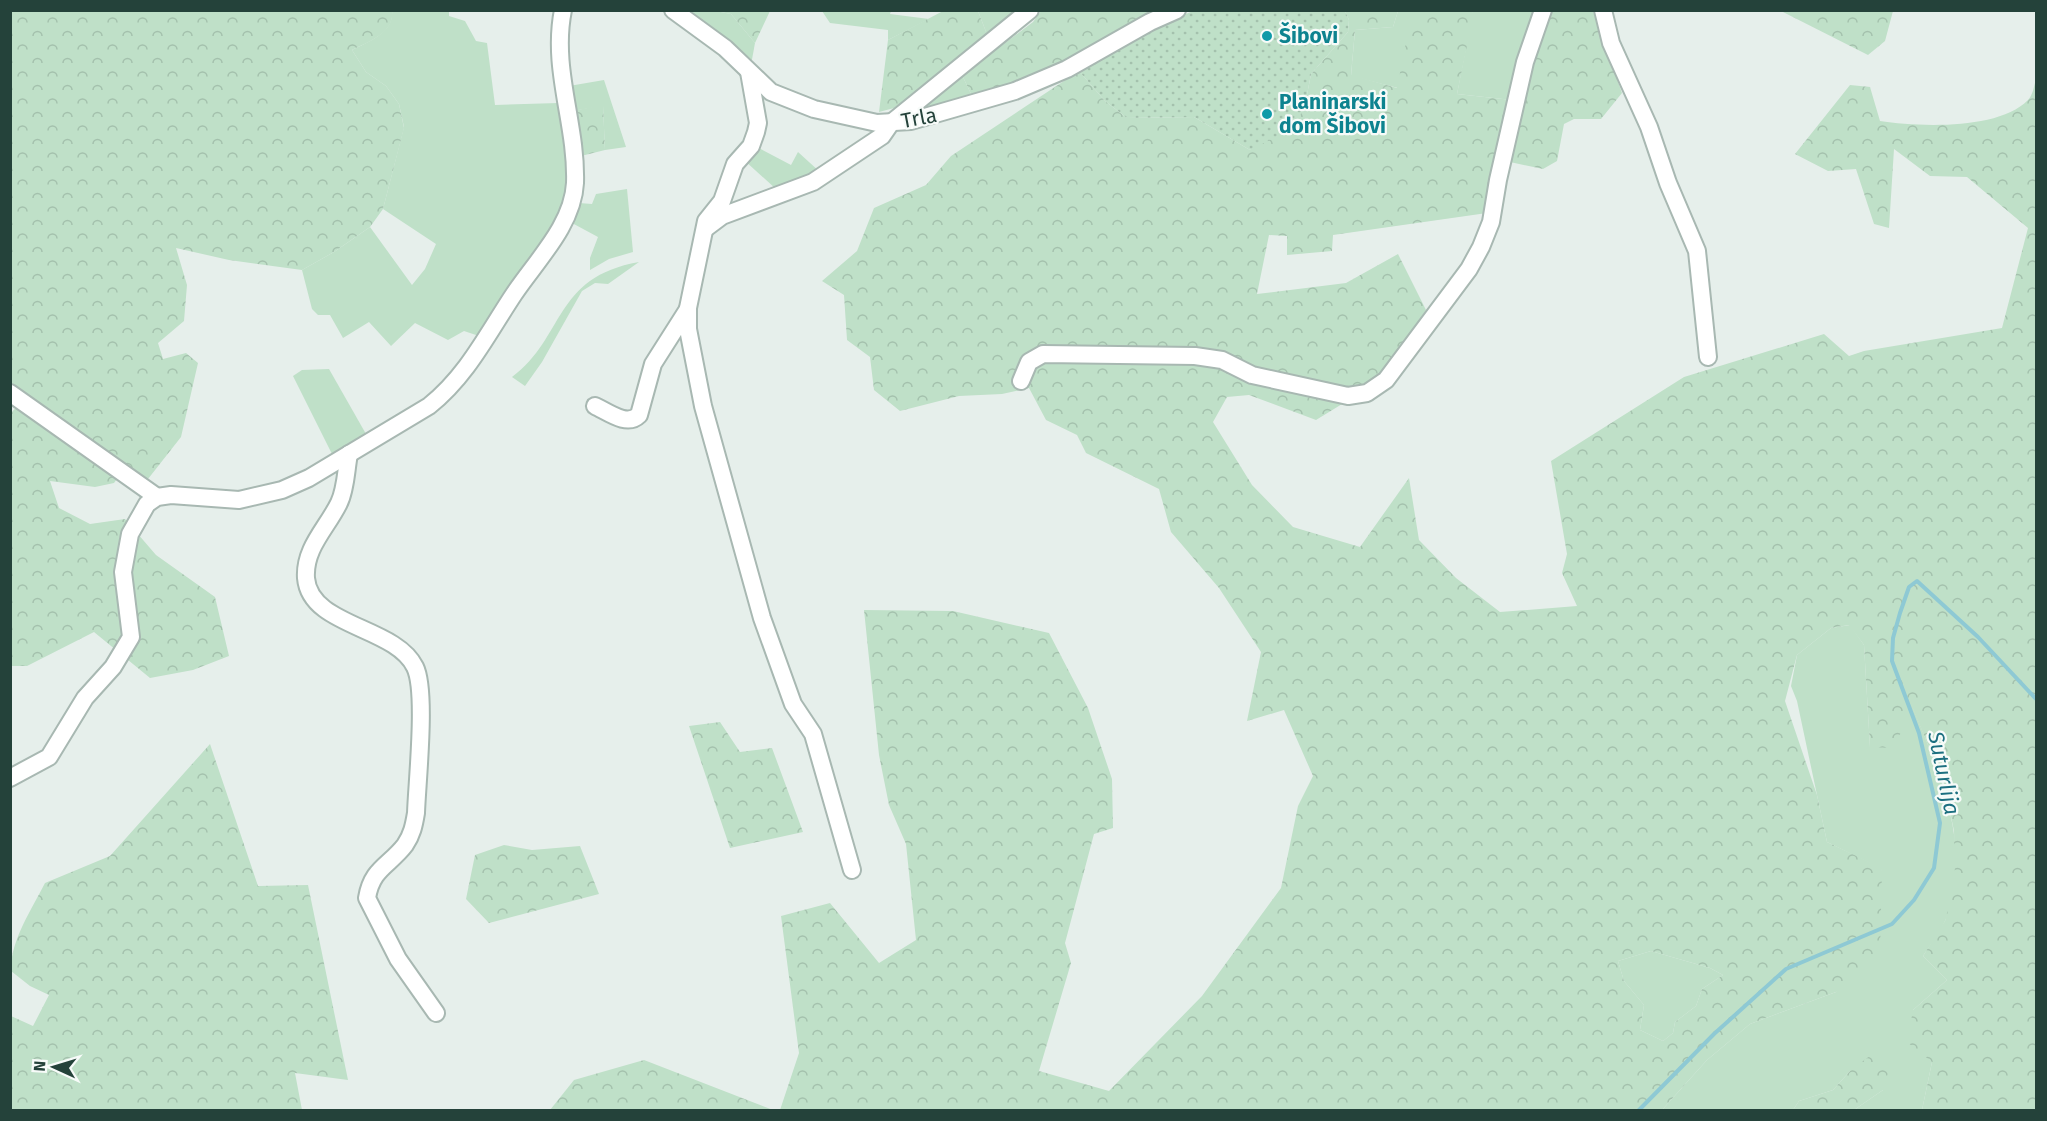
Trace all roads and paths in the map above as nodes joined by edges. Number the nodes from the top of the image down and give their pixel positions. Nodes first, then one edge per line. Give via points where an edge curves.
1 (563, 10) edge
2 (673, 10) edge
3 (1030, 10) edge
4 (1177, 10) edge
5 (1544, 10) edge
6 (1603, 10) edge
7 (749, 72) junction
8 (891, 123) junction
9 (705, 228) junction
10 (688, 308) junction
11 (1708, 357) dead end
12 (1021, 381) dead end
13 (10, 393) edge
14 (595, 406) dead end
15 (350, 454) junction
16 (157, 497) junction
17 (10, 778) edge
18 (852, 870) dead end
19 (436, 1013) dead end

1 - 15 street via 560,64 575,171 568,210 488,339 446,393
2 - 7 street, Trla via 725,48
3 - 8 street
4 - 8 street, Trla via 1067,69 1015,91 931,117
5 - 12 street via 1525,62 1491,222 1481,247 1469,269 1386,380 1367,393 1348,396 1252,375 1222,360 1195,356 1043,354 1029,362
6 - 11 street via 1611,43 1649,127 1697,251
7 - 8 street, Trla via 771,92 814,109
7 - 9 street via 758,123 756,132 751,146 735,164 722,201
8 - 9 street via 882,136 813,182 722,216
9 - 10 street
10 - 14 street via 653,364 639,415 626,420
10 - 18 street via 688,329 703,406 762,618 793,704 813,734
13 - 16 street
15 - 16 street via 309,478 252,498
15 - 19 street via 340,502 314,543 306,577 309,591 320,606 405,653 415,667 421,689 412,833 375,874 367,898 398,959
16 - 17 street via 135,522 123,572 131,637 113,667 85,698 50,757

